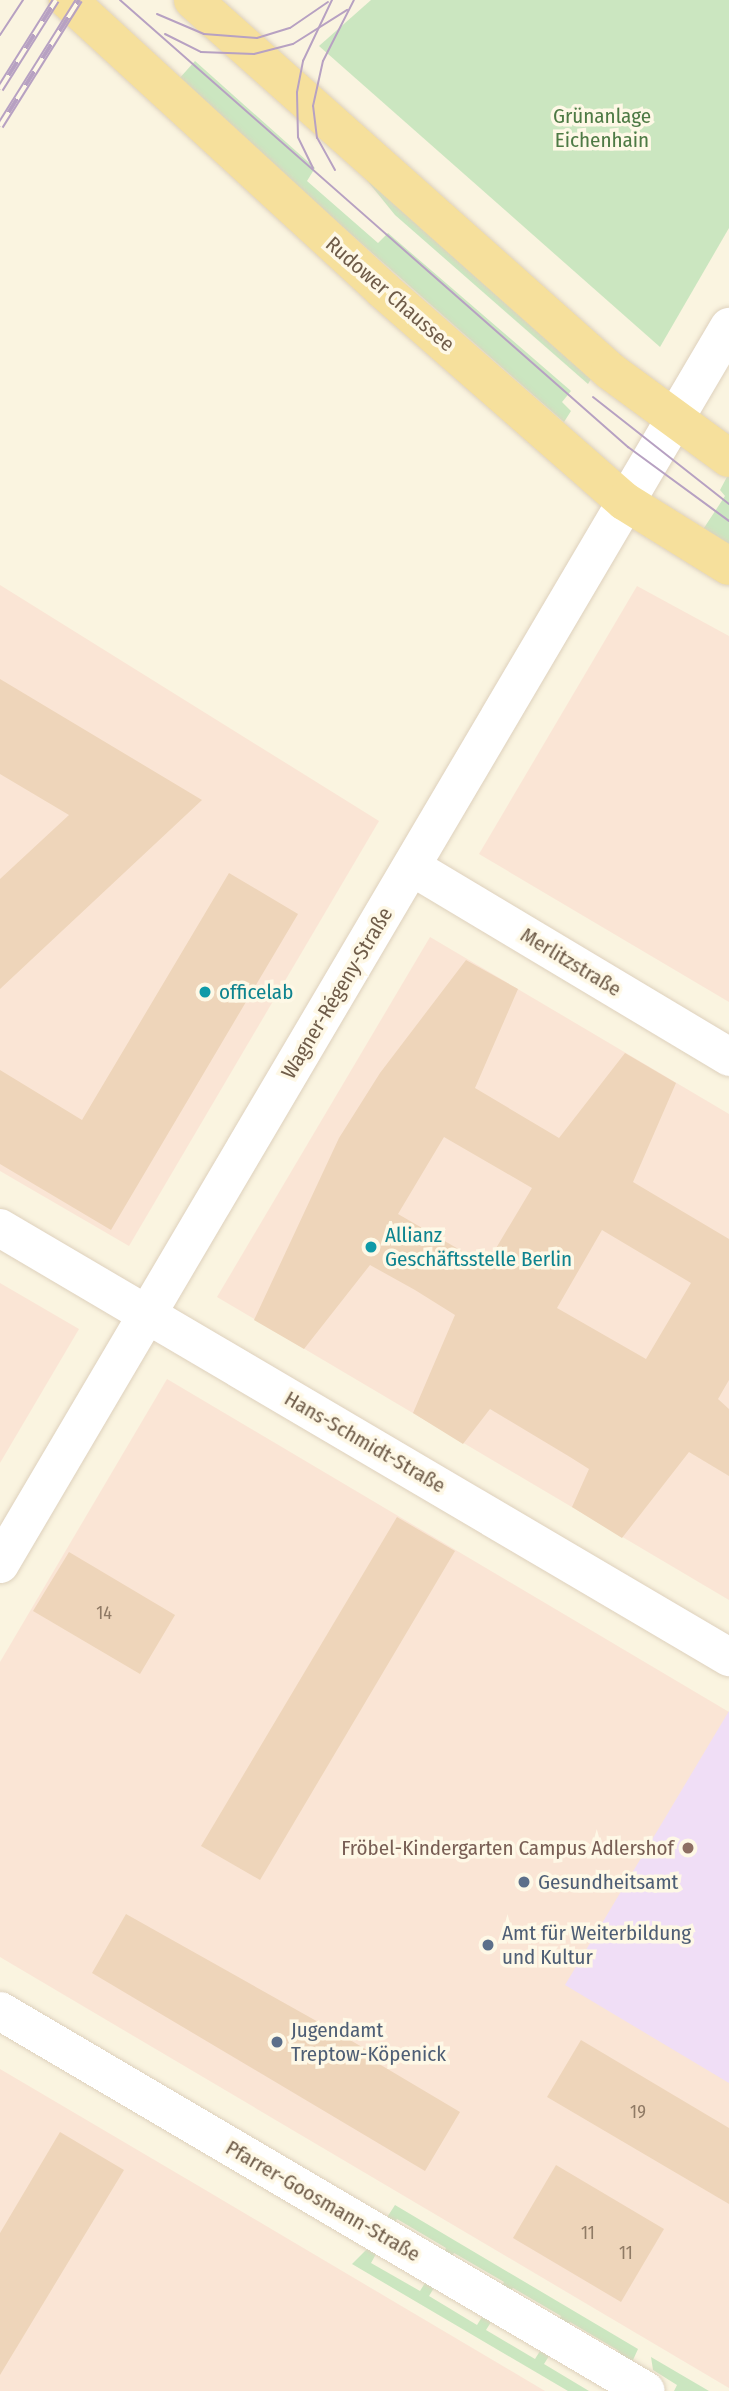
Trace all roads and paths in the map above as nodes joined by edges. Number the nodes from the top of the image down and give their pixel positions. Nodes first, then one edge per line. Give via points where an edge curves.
1 (68, 0) edge
2 (193, 0) edge
3 (729, 327) edge
4 (673, 420) junction
5 (729, 458) edge
6 (624, 501) junction
7 (729, 566) edge
8 (412, 867) junction
9 (729, 1057) edge
10 (0, 1228) edge
11 (146, 1315) junction
12 (0, 1564) edge
13 (729, 1657) edge
14 (0, 2011) edge
15 (646, 2391) edge

1 - 6 main road, Rudower Chaussee via 382,289
2 - 4 main road via 512,285
3 - 4 street, Wagner-Régeny-Straße
4 - 5 main road
4 - 6 street, Wagner-Régeny-Straße
6 - 7 main road, Rudower Chaussee
6 - 8 street, Wagner-Régeny-Straße
8 - 9 street, Merlitzstraße
8 - 11 street, Wagner-Régeny-Straße
10 - 11 street, Hans-Schmidt-Straße
11 - 12 street, Wagner-Régeny-Straße
11 - 13 street, Hans-Schmidt-Straße
14 - 15 street, Pfarrer-Goosmann-Straße

